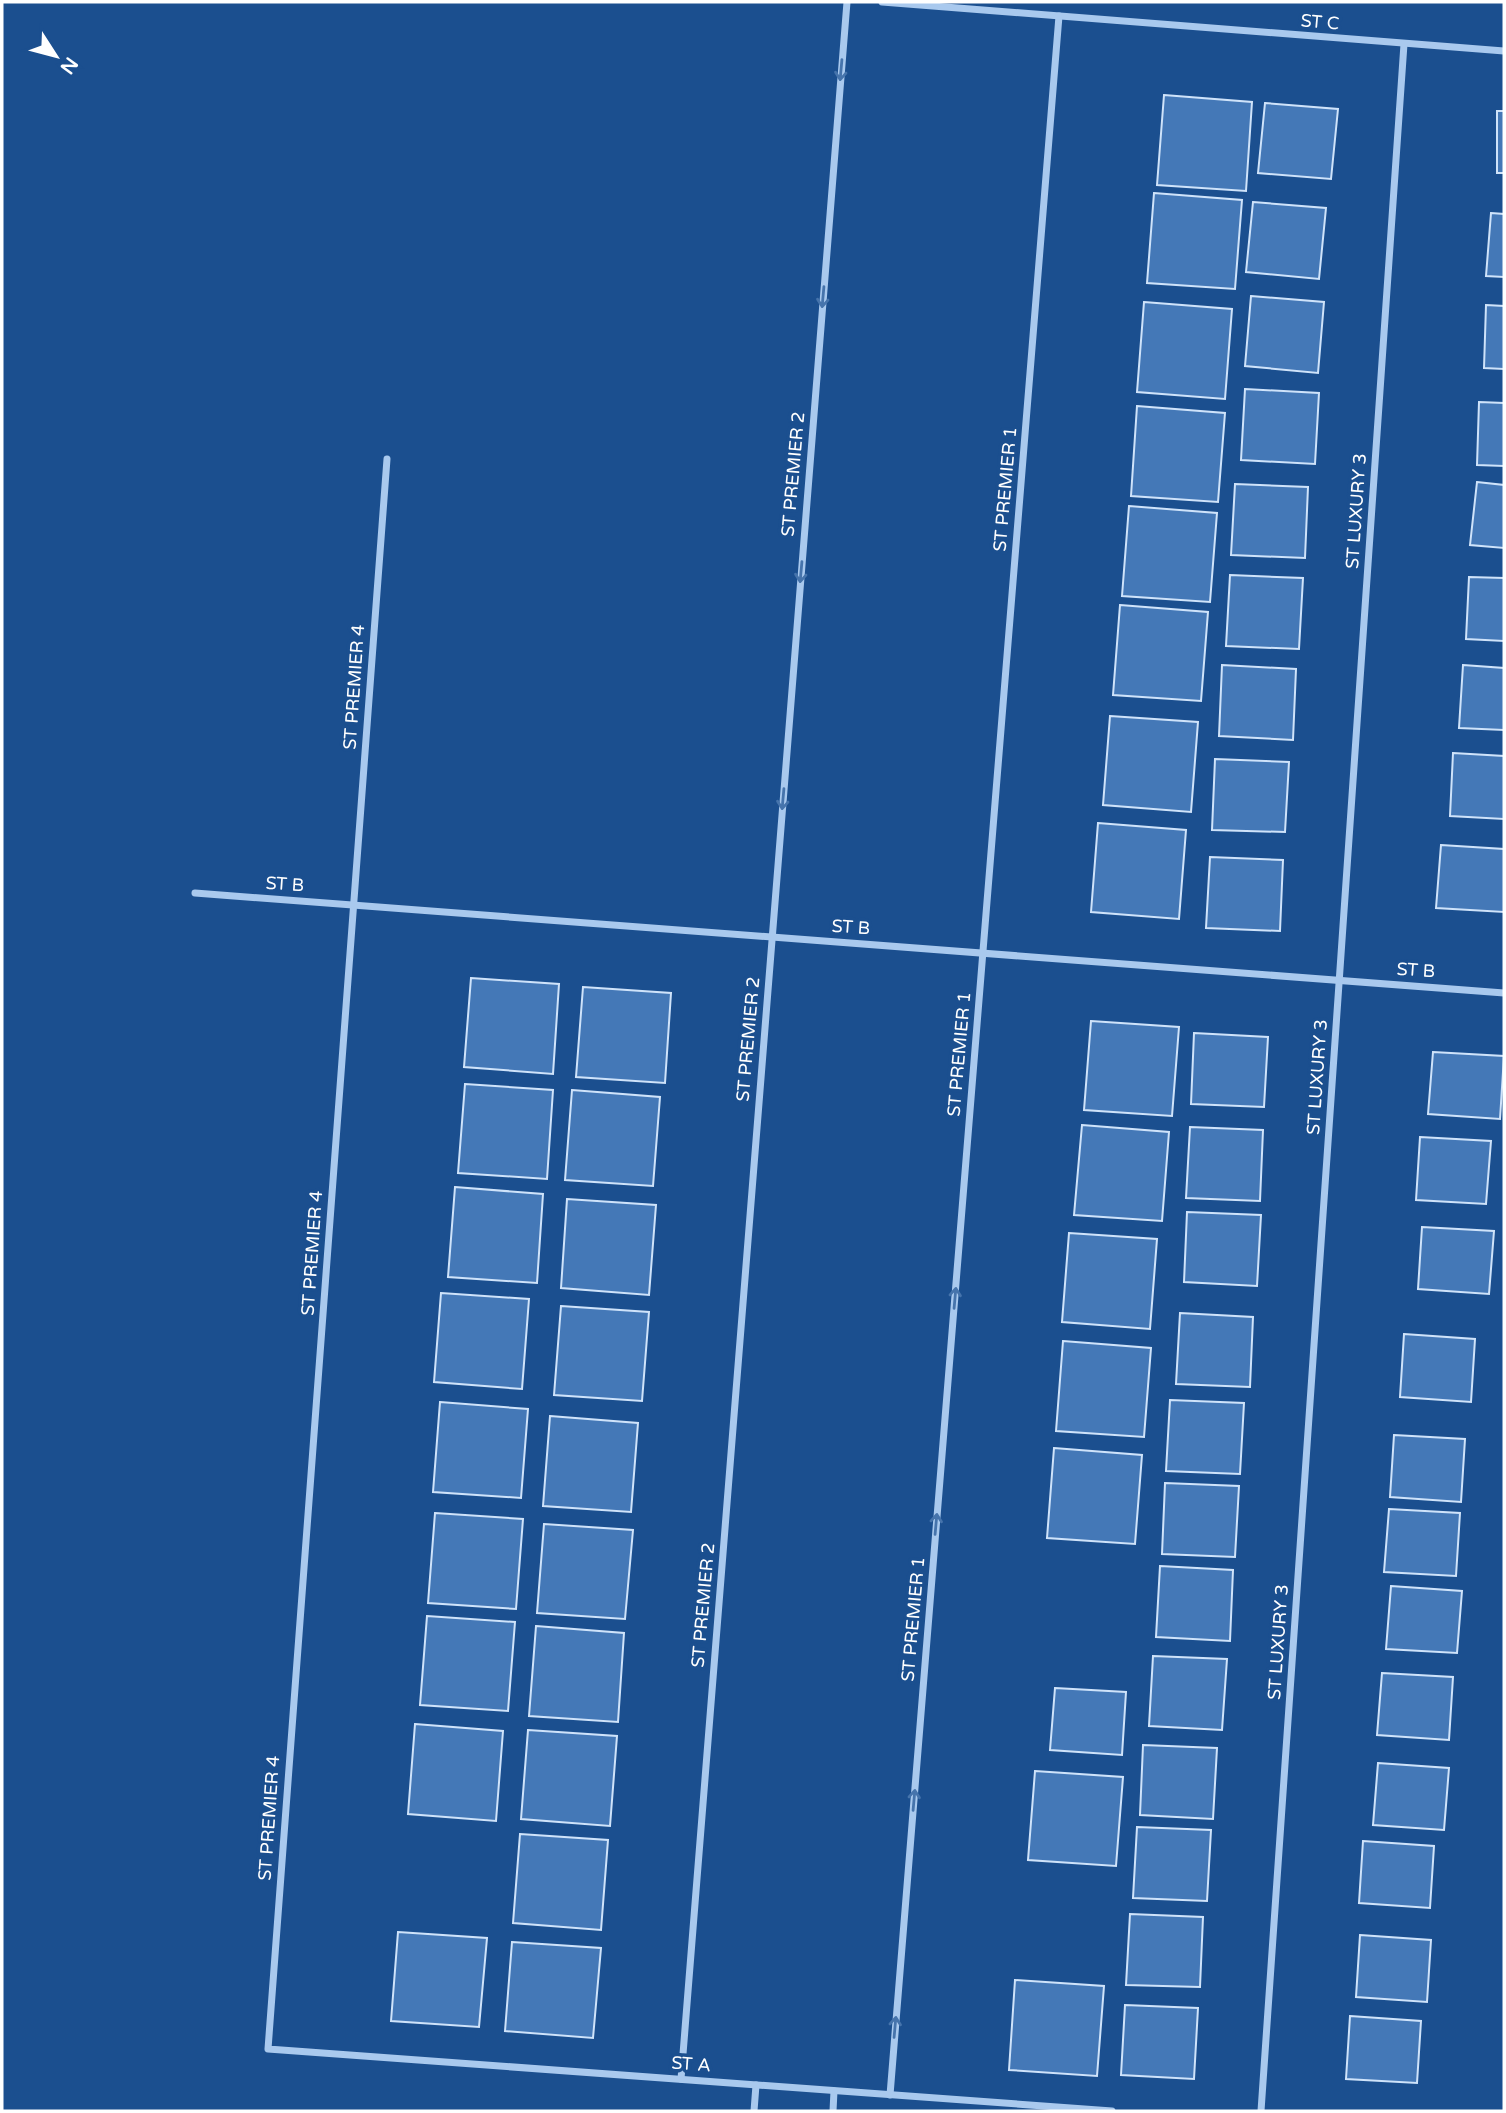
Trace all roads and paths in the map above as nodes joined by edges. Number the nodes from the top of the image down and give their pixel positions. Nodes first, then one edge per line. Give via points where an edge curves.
1 (847, 2) edge
2 (883, 2) edge
3 (1059, 16) junction
4 (1404, 44) junction
5 (1504, 51) edge
6 (387, 459) dead end
7 (195, 893) dead end
8 (354, 905) junction
9 (772, 937) junction
10 (983, 953) junction
11 (1340, 980) junction
12 (1504, 993) edge
13 (268, 2049) joint
14 (681, 2079) junction
15 (756, 2085) junction
16 (834, 2091) junction
17 (890, 2095) junction
18 (754, 2111) edge
19 (832, 2111) edge
20 (1112, 2111) edge
21 (1261, 2111) edge

1 -> 9 street, ST PREMIER 2
2 - 3 street, ST C
3 - 4 street, ST C
3 - 10 street, ST PREMIER 1
4 - 5 street, ST C
4 - 11 street, ST LUXURY 3
6 - 8 street, ST PREMIER 4
7 - 8 street, ST B
8 - 9 street, ST B
8 - 13 street, ST PREMIER 4
9 - 10 street, ST B
9 - 14 street, ST PREMIER 2
10 - 11 street, ST B
17 -> 10 street, ST PREMIER 1
11 - 12 street, ST B
11 - 21 street, ST LUXURY 3
13 - 14 street, ST A
14 - 15 street, ST A
15 - 16 street, ST A
15 - 18 street
16 - 17 street, ST A
16 - 19 street
17 - 20 street, ST A

